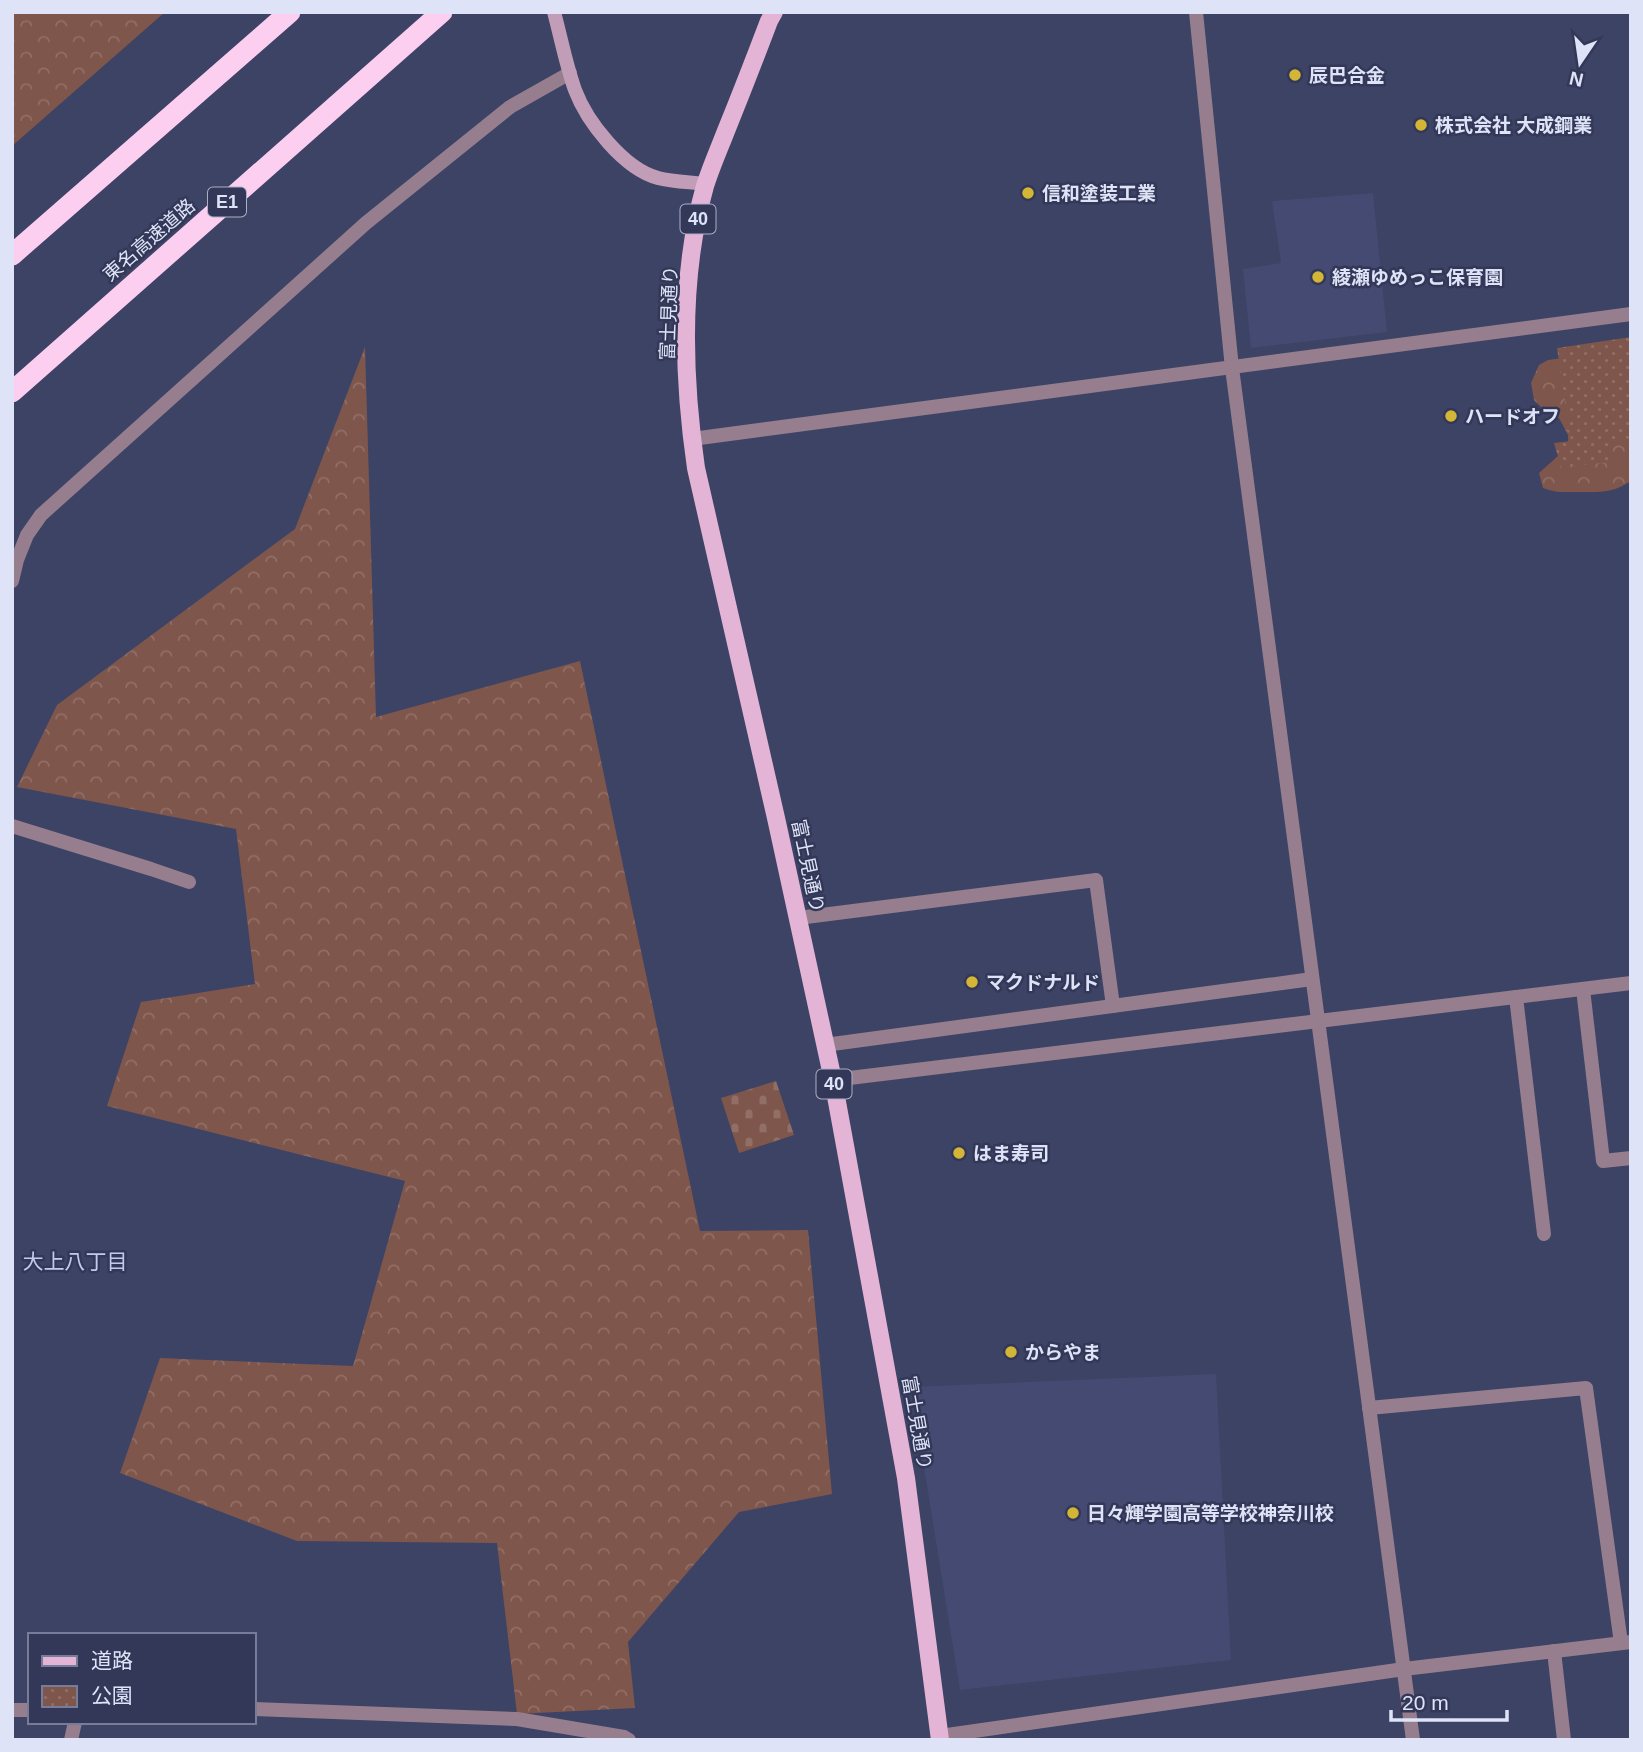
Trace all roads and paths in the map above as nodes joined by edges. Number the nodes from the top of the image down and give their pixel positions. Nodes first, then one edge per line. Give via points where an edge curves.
1 (290, 12) edge
2 (442, 12) edge
3 (554, 12) edge
4 (774, 12) edge
5 (1196, 12) edge
6 (569, 68) junction
7 (706, 184) junction
8 (12, 256) edge
9 (1631, 314) edge
10 (1232, 368) junction
11 (12, 392) edge
12 (692, 439) junction
13 (12, 581) edge
14 (12, 826) edge
15 (188, 882) dead end
16 (798, 918) junction
17 (1312, 979) junction
18 (1631, 983) edge
19 (1583, 989) junction
20 (1516, 997) junction
21 (1113, 1006) junction
22 (1318, 1021) junction
23 (825, 1045) junction
24 (833, 1080) junction
25 (1631, 1158) edge
26 (1544, 1234) dead end
27 (1369, 1408) junction
28 (1626, 1642) edge
29 (1554, 1651) junction
30 (1404, 1669) junction
31 (256, 1709) edge
32 (940, 1738) edge
33 (629, 1740) edge
34 (1413, 1740) edge
35 (1564, 1740) edge

1 - 8 highway
2 - 11 highway, 東名高速道路 / E1
3 - 6 street
4 - 7 main road, 富士見通り / 40
5 - 10 street
6 - 7 street via 575,92 591,121 622,156 657,178
6 - 13 street via 510,107 366,223 41,515 27,535
7 - 12 main road, 富士見通り / 40 via 687,304
9 - 10 street
10 - 12 street
10 - 17 street
12 - 16 main road, 富士見通り / 40
14 - 15 street
16 - 21 street via 1097,880
16 - 23 main road, 富士見通り / 40
17 - 21 street
17 - 22 street
18 - 19 street
19 - 20 street
19 - 25 street via 1603,1161
20 - 22 street
20 - 26 street
21 - 23 street
22 - 24 street
22 - 27 street
23 - 24 main road, 富士見通り / 40
24 - 32 main road, 富士見通り / 40 via 906,1478
27 - 28 street via 1586,1388
27 - 30 street
28 - 29 street
29 - 30 street
29 - 35 street
30 - 32 street
30 - 34 street
31 - 33 street via 517,1719

